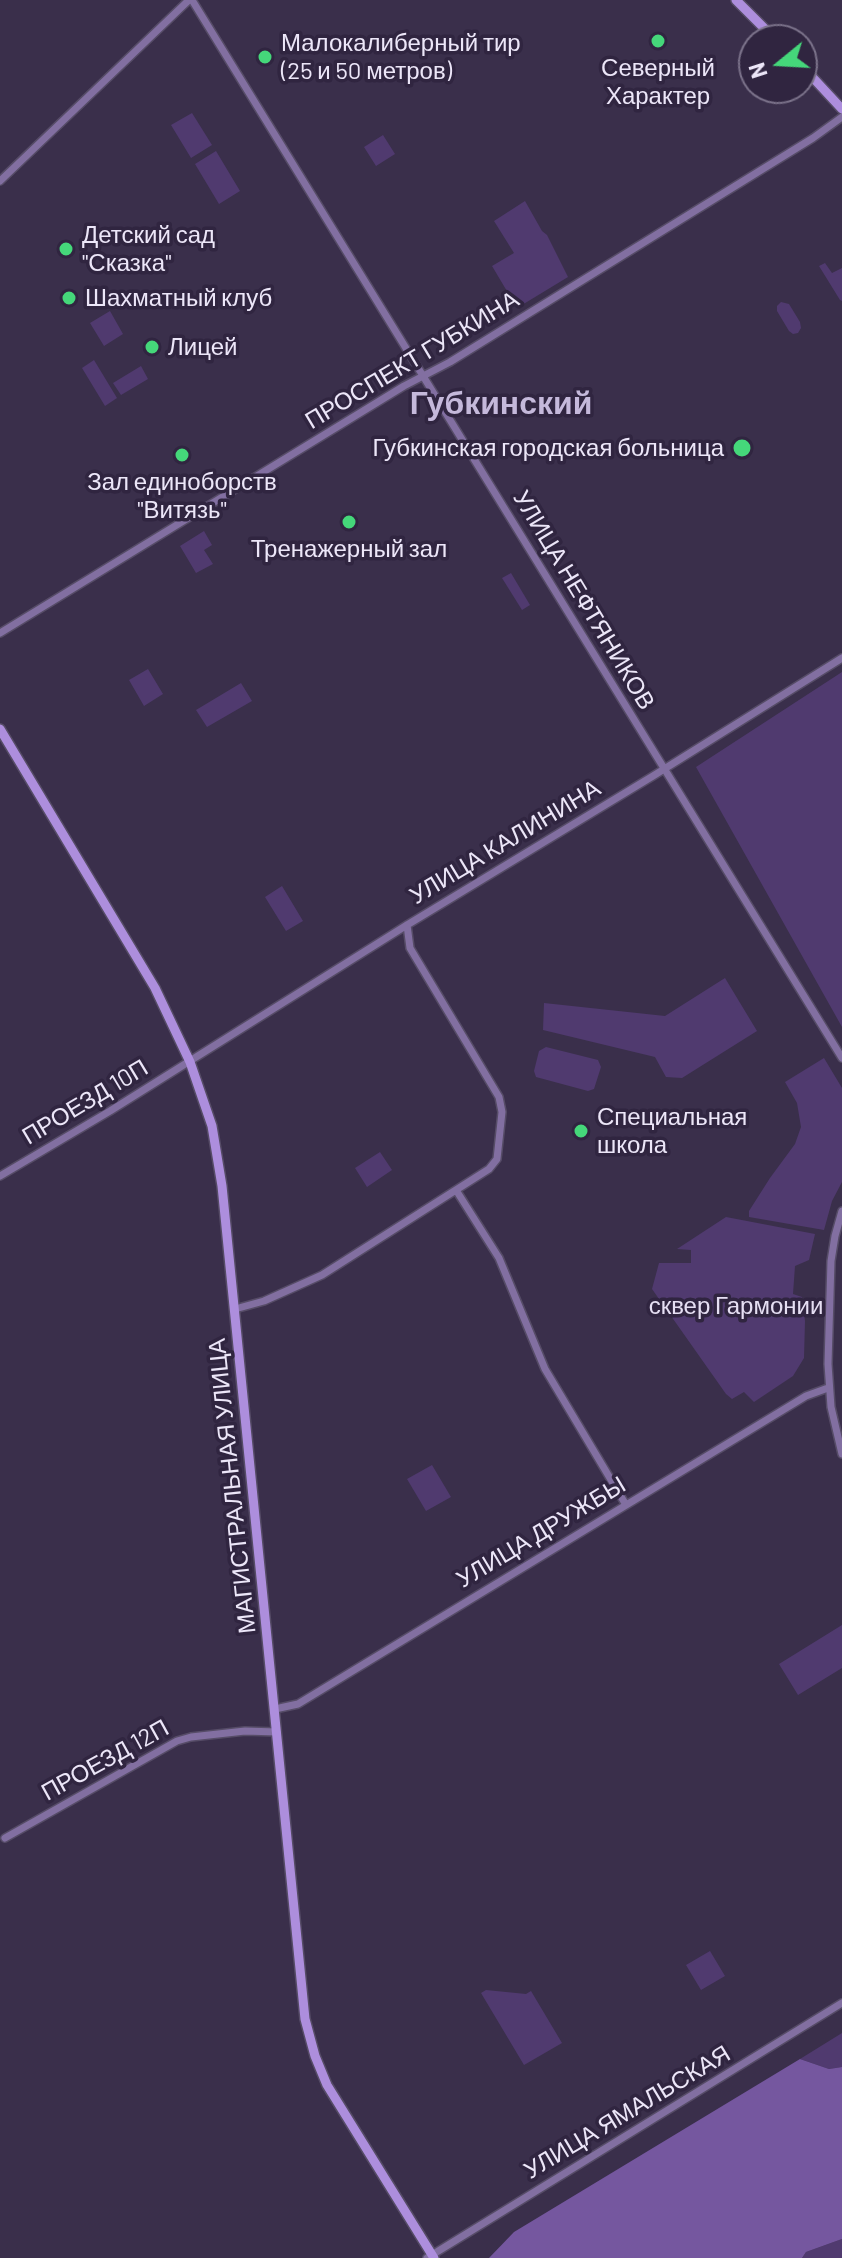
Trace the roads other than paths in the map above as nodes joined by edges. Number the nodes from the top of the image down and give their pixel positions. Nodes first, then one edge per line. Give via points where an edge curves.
1 (190, 0) edge
2 (736, 0) edge
3 (760, 24) edge
4 (818, 83) edge
5 (842, 109) edge
6 (842, 117) edge
7 (0, 181) edge
8 (424, 376) junction
9 (0, 633) edge
10 (842, 658) edge
11 (0, 729) edge
12 (664, 769) junction
13 (407, 925) junction
14 (842, 1058) edge
15 (190, 1062) junction
16 (0, 1176) edge
17 (456, 1190) junction
18 (842, 1211) edge
19 (235, 1309) junction
20 (828, 1388) junction
21 (842, 1454) edge
22 (626, 1505) junction
23 (275, 1709) junction
24 (277, 1732) junction
25 (5, 1838) dead end
26 (842, 2003) edge
27 (431, 2257) edge

1 - 7 street
1 - 8 street, УЛИЦА НЕФТЯНИКОВ
2 - 3 main road
4 - 5 main road
6 - 8 street, ПРОСПЕКТ ГУБКИНА
8 - 9 street, ПРОСПЕКТ ГУБКИНА
8 - 12 street, УЛИЦА НЕФТЯНИКОВ
10 - 12 street, УЛИЦА КАЛИНИНА
11 - 15 main road, МАГИСТРАЛЬНАЯ УЛИЦА via 141,963
12 - 13 street, УЛИЦА КАЛИНИНА
12 - 14 street, УЛИЦА НЕФТЯНИКОВ
13 - 15 street, УЛИЦА КАЛИНИНА
13 - 17 street via 410,948 501,1105 497,1159
15 - 16 street, ПРОЕЗД 10П
15 - 19 main road, МАГИСТРАЛЬНАЯ УЛИЦА via 218,1156
17 - 19 street via 313,1280
17 - 22 street via 499,1258 545,1369
18 - 20 street via 831,1261
19 - 23 main road, МАГИСТРАЛЬНАЯ УЛИЦА
20 - 21 street
20 - 22 street, УЛИЦА ДРУЖБЫ via 806,1396
22 - 23 street, УЛИЦА ДРУЖБЫ via 298,1704
23 - 24 main road, МАГИСТРАЛЬНАЯ УЛИЦА
24 - 25 street, ПРОЕЗД 12П via 177,1741
24 - 27 main road, МАГИСТРАЛЬНАЯ УЛИЦА via 309,2039 332,2092
26 - 27 street, УЛИЦА ЯМАЛЬСКАЯ

